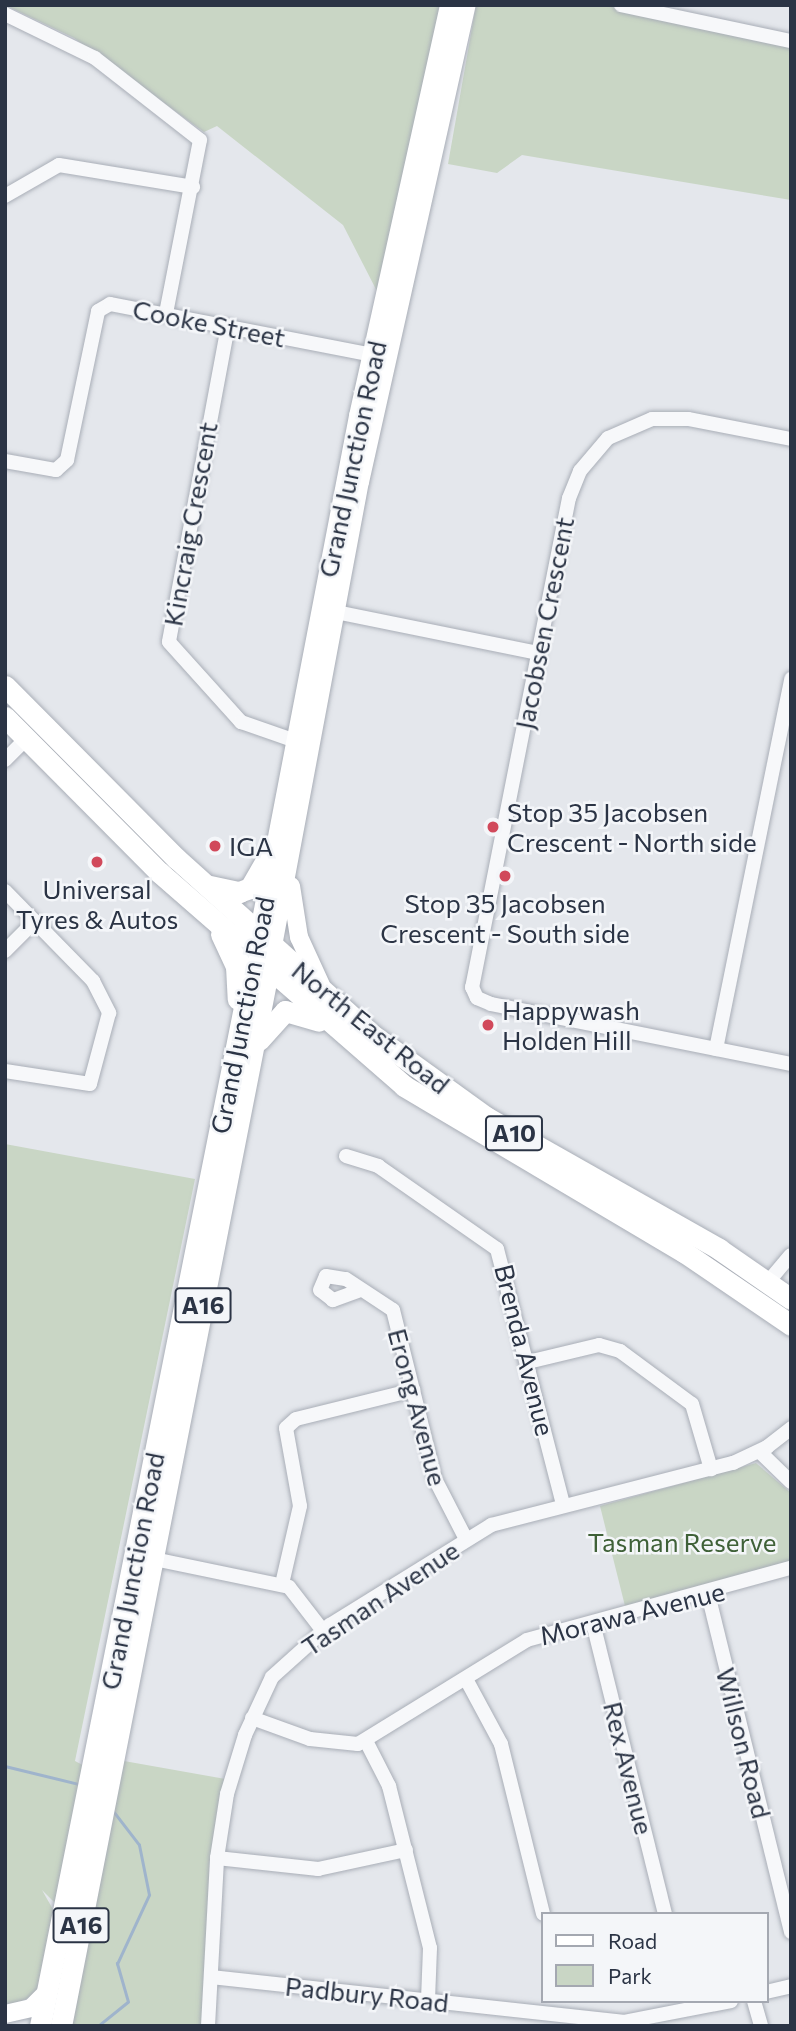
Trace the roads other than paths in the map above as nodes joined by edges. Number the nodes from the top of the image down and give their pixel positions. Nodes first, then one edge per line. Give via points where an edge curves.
1 (449, 5) edge
2 (467, 5) edge
3 (621, 5) edge
4 (652, 9) edge
5 (5, 14) edge
6 (791, 41) edge
7 (447, 70) junction
8 (441, 101) junction
9 (431, 186) junction
10 (193, 187) junction
11 (5, 196) edge
12 (407, 212) junction
13 (166, 314) junction
14 (228, 326) junction
15 (380, 357) junction
16 (791, 439) edge
17 (5, 461) edge
18 (328, 610) junction
19 (538, 653) junction
20 (791, 679) edge
21 (5, 686) edge
22 (23, 705) junction
23 (5, 718) edge
24 (26, 739) junction
25 (57, 739) junction
26 (304, 743) junction
27 (5, 760) edge
28 (277, 841) junction
29 (289, 865) junction
30 (205, 884) junction
31 (5, 891) edge
32 (213, 919) junction
33 (35, 921) junction
34 (266, 939) junction
35 (5, 951) edge
36 (261, 964) junction
37 (324, 992) junction
38 (331, 1026) junction
39 (245, 1047) junction
40 (716, 1049) junction
41 (791, 1064) edge
42 (5, 1071) edge
43 (346, 1156) dead end
44 (791, 1255) edge
45 (732, 1282) junction
46 (768, 1282) junction
47 (358, 1291) dead end
48 (791, 1298) edge
49 (782, 1318) edge
50 (528, 1362) junction
51 (413, 1390) junction
52 (791, 1428) edge
53 (760, 1452) junction
54 (711, 1469) junction
55 (791, 1482) edge
56 (563, 1504) junction
57 (466, 1539) junction
58 (144, 1557) junction
59 (791, 1568) edge
60 (282, 1584) junction
61 (708, 1594) junction
62 (593, 1623) junction
63 (323, 1631) junction
64 (466, 1679) junction
65 (252, 1718) junction
66 (366, 1741) junction
67 (90, 1830) junction
68 (406, 1850) junction
69 (217, 1858) junction
70 (543, 1912) edge
71 (665, 1912) edge
72 (791, 1933) edge
73 (211, 1977) junction
74 (791, 1986) edge
75 (48, 1991) junction
76 (768, 1992) edge
77 (428, 2001) junction
78 (717, 2003) edge
79 (755, 2003) edge
80 (544, 2007) edge
81 (688, 2007) edge
82 (5, 2014) edge
83 (5, 2024) edge
84 (623, 2024) edge
85 (16, 2026) edge
86 (40, 2026) edge
87 (61, 2026) edge
88 (208, 2026) edge
89 (761, 2026) edge

1 - 7 main road, Grand Junction Road / A16
2 - 7 main road, Grand Junction Road / A16
3 - 4 street
4 - 6 street
5 - 10 street via 95,58 191,127 200,140
7 - 8 main road, Grand Junction Road / A16
8 - 9 main road, Grand Junction Road / A16
8 - 12 main road, Grand Junction Road / A16
9 - 12 main road
9 - 15 main road, Grand Junction Road / A16
10 - 11 street via 59,165
10 - 13 street
12 - 15 main road, Grand Junction Road / A16
13 - 14 street, Cooke Street
13 - 17 street, Cooke Street via 110,303 98,311 67,460 56,470
14 - 15 street, Cooke Street
14 - 26 street, Kincraig Crescent via 169,642 242,722
15 - 18 main road, Grand Junction Road / A16
16 - 19 street, Jacobsen Crescent via 670,417 620,430 599,446 569,498
18 - 19 street
18 - 26 main road, Grand Junction Road / A16
19 - 40 street, Jacobsen Crescent via 472,987 482,1001
20 - 40 street
21 - 22 highway, North East Road / A10
22 - 24 highway
22 - 25 highway, North East Road / A10
23 - 24 highway, North East Road / A10
24 - 25 highway
24 - 27 street
24 - 32 highway, North East Road / A10
25 - 30 highway, North East Road / A10
26 - 28 main road, Grand Junction Road / A16
26 - 29 main road, Grand Junction Road / A16
28 - 30 highway via 250,888 234,892
28 - 34 main road, Grand Junction Road / A16
29 - 34 main road, Grand Junction Road / A16
29 - 37 main road via 299,937
30 - 34 highway, North East Road / A10
31 - 33 street
32 - 36 highway, North East Road / A10
32 - 39 highway via 236,966
33 - 35 street
33 - 42 street via 100,989 108,1024 90,1084
34 - 36 highway, Grand Junction Road / A16
34 - 37 highway, North East Road / A10
36 - 38 highway, North East Road / A10
36 - 39 highway, Grand Junction Road / A16
37 - 46 highway, North East Road / A10 via 486,1117
38 - 39 highway via 285,1011
38 - 45 highway, North East Road / A10 via 462,1125
39 - 58 highway, Grand Junction Road / A16
40 - 41 street
43 - 50 street, Brenda Avenue via 377,1166 490,1240 503,1258
44 - 46 street
45 - 46 highway
45 - 49 highway, North East Road / A10
46 - 48 highway, North East Road / A10
46 - 49 highway
47 - 51 street, Erong Avenue via 393,1310
50 - 54 street via 599,1345 620,1351 692,1404
50 - 56 street, Brenda Avenue
51 - 57 street, Erong Avenue via 439,1492
51 - 60 street via 296,1419 286,1428 300,1506
52 - 53 street, Tasman Avenue
53 - 54 street, Tasman Avenue
53 - 55 street
54 - 56 street, Tasman Avenue
56 - 57 street, Tasman Avenue via 507,1518
57 - 63 street, Tasman Avenue
58 - 60 street
58 - 67 highway, Grand Junction Road / A16
59 - 61 street, Morawa Avenue
60 - 63 street via 296,1592
61 - 62 street, Morawa Avenue
61 - 72 street, Willson Road
62 - 64 street, Morawa Avenue via 527,1640
62 - 71 street, Rex Avenue
63 - 65 street, Tasman Avenue via 272,1677
64 - 66 street, Morawa Avenue
64 - 70 street via 501,1744
65 - 66 street via 310,1739
65 - 69 street, Tasman Avenue via 237,1756
66 - 68 street via 385,1773
67 - 75 highway, Grand Junction Road / A16
67 - 87 highway, Grand Junction Road / A16
68 - 69 street via 318,1869
68 - 77 street via 430,1948
69 - 73 street, Tasman Avenue
73 - 77 street, Padbury Road
73 - 88 street, Tasman Avenue
74 - 76 street
75 - 82 main road via 31,2008
75 - 86 highway, Grand Junction Road / A16
77 - 80 street, Padbury Road
78 - 81 street, Padbury Road
79 - 89 street
80 - 84 street, Padbury Road
81 - 84 street, Padbury Road
83 - 85 main road

